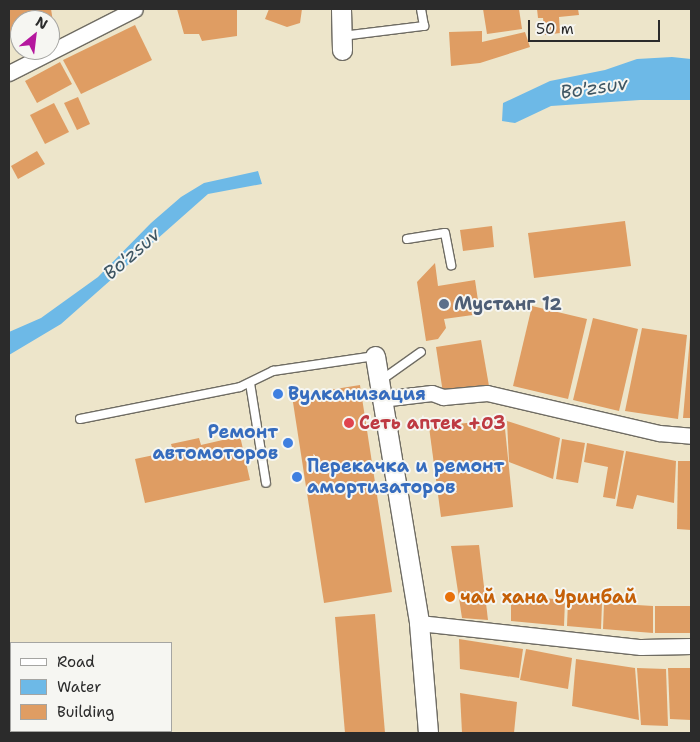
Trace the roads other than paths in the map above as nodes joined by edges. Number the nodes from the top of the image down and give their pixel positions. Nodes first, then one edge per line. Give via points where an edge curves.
1 (135, 9) edge
2 (341, 9) edge
3 (421, 9) edge
4 (342, 43) joint
5 (9, 73) edge
6 (407, 239) dead end
7 (451, 265) dead end
8 (422, 352) dead end
9 (375, 356) joint
10 (250, 383) junction
11 (380, 390) junction
12 (80, 419) dead end
13 (691, 436) edge
14 (266, 483) dead end
15 (419, 623) junction
16 (691, 646) edge
17 (428, 733) edge

1 - 5 street
2 - 4 street
3 - 4 lane via 424,26
6 - 7 lane via 445,233
8 - 11 lane
9 - 10 lane via 273,371
9 - 11 street
10 - 12 lane
10 - 14 lane
11 - 13 street via 432,393 443,397 487,393 659,433
11 - 15 street
15 - 16 street via 641,647
15 - 17 street

